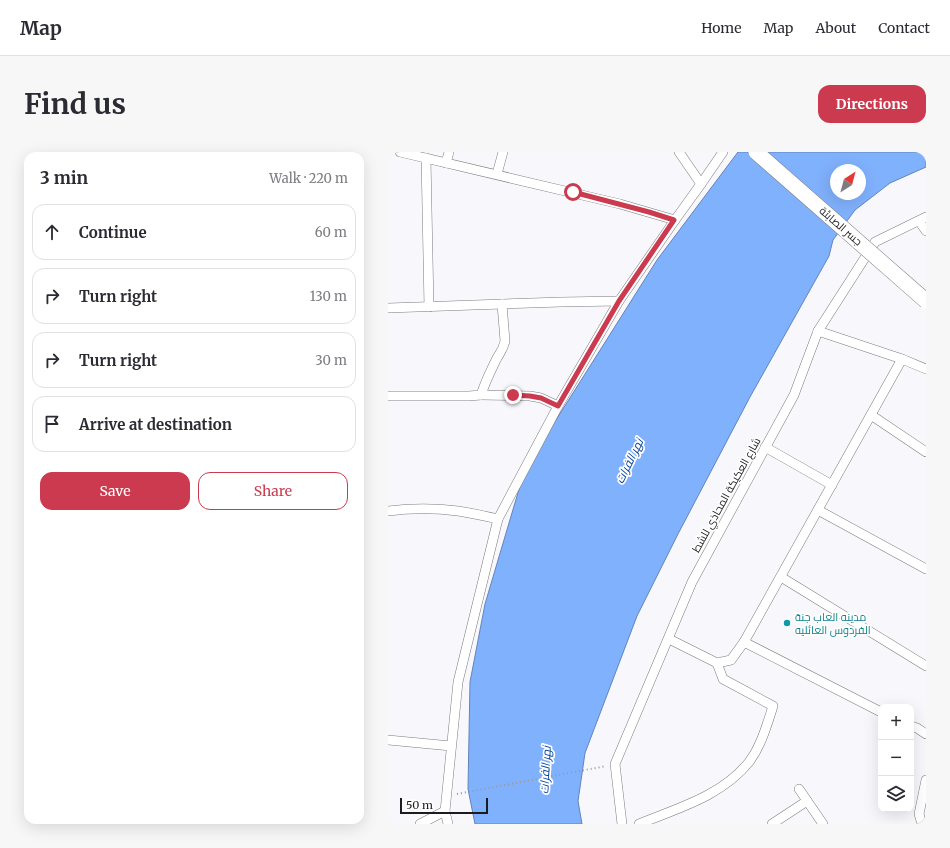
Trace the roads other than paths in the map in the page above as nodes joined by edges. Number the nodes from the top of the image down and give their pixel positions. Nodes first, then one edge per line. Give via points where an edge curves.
1 (400, 152) edge
2 (449, 152) edge
3 (503, 152) edge
4 (679, 152) edge
5 (723, 152) edge
6 (756, 152) edge
7 (426, 158) junction
8 (446, 163) junction
9 (496, 174) junction
10 (701, 184) junction
11 (923, 219) edge
12 (674, 220) junction
13 (926, 231) edge
14 (619, 301) junction
15 (926, 301) edge
16 (502, 304) junction
17 (429, 307) junction
18 (388, 308) edge
19 (818, 331) junction
20 (902, 359) junction
21 (926, 369) edge
22 (481, 394) junction
23 (388, 396) edge
24 (558, 406) junction
25 (871, 415) junction
26 (765, 447) junction
27 (926, 452) edge
28 (832, 485) junction
29 (818, 510) junction
30 (388, 511) edge
31 (498, 519) junction
32 (926, 569) edge
33 (781, 577) junction
34 (668, 639) junction
35 (744, 642) junction
36 (717, 663) junction
37 (926, 666) edge
38 (878, 710) edge
39 (914, 727) edge
40 (926, 734) edge
41 (388, 740) edge
42 (452, 746) junction
43 (926, 780) edge
44 (799, 788) dead end
45 (807, 801) junction
46 (445, 811) junction
47 (420, 824) edge
48 (448, 824) edge
49 (622, 824) edge
50 (639, 824) edge
51 (772, 824) edge
52 (823, 824) edge
53 (922, 824) edge

1 - 7 street
2 - 8 street
3 - 9 street
4 - 10 street
5 - 10 street
6 - 15 main road, جسر الصابئة, bridge
7 - 8 street
7 - 17 street
8 - 9 street
9 - 12 street
10 - 12 street
11 - 13 street
11 - 19 street, شارع العكيكة المحاذي للشط via 875,242
12 - 14 street
14 - 16 street
14 - 24 street
16 - 17 street
16 - 22 street via 504,346
17 - 18 street
19 - 20 street
19 - 26 street, شارع العكيكة المحاذي للشط via 794,395
20 - 21 street
20 - 25 street
22 - 23 street
22 - 24 street via 530,396
24 - 31 street
25 - 27 street
25 - 28 street
26 - 28 street
26 - 34 street, شارع العكيكة المحاذي للشط via 692,582
28 - 29 street
29 - 32 street
29 - 33 street
30 - 31 street via 431,509 458,511
31 - 42 street via 458,682
33 - 35 street
33 - 37 street
34 - 36 street
34 - 49 street, شارع العكيكة المحاذي للشط via 615,764
35 - 36 street via 730,660
35 - 38 street
36 - 50 street via 723,679 773,706 762,739 749,761 731,780 704,798
39 - 40 street
41 - 42 street
42 - 46 street
43 - 53 street via 919,814
44 - 45 street
45 - 51 street
45 - 52 street
46 - 47 street
46 - 48 street

